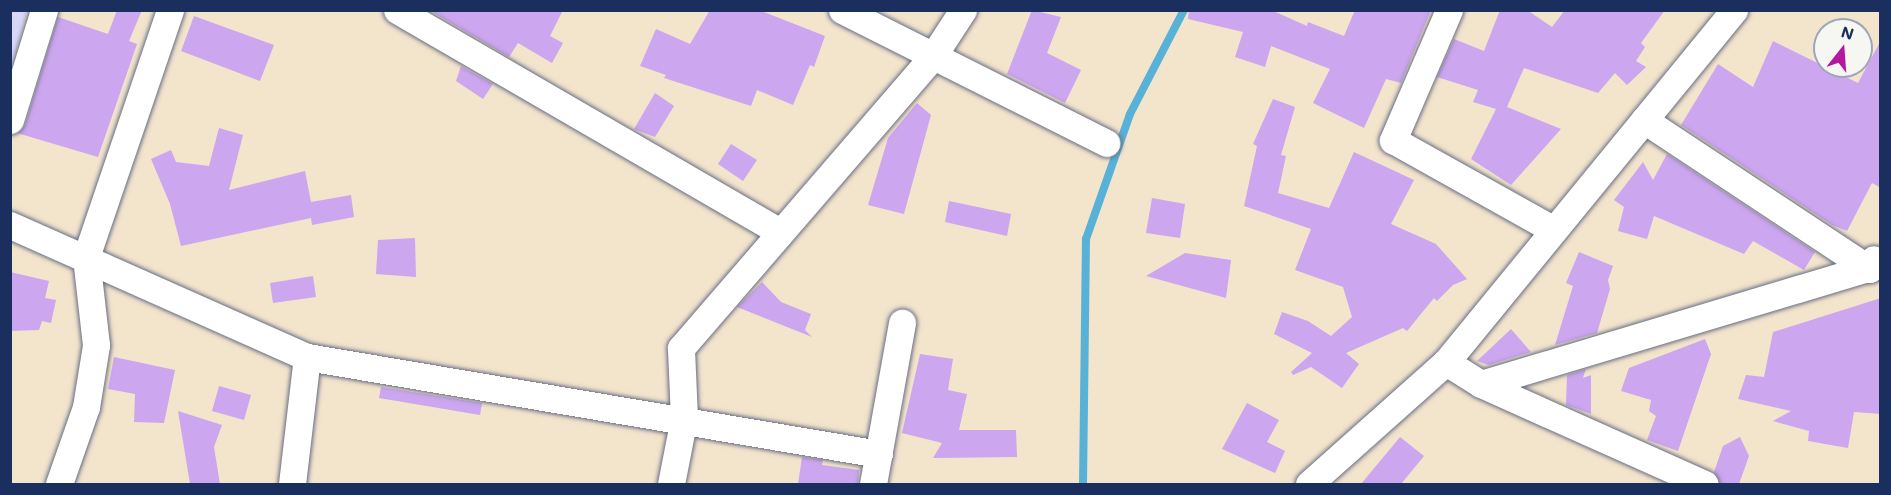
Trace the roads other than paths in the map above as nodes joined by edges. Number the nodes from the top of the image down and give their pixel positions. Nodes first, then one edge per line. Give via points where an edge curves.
1 (44, 10) edge
2 (170, 10) edge
3 (397, 10) edge
4 (842, 10) edge
5 (963, 10) edge
6 (1449, 10) edge
7 (1734, 10) edge
8 (933, 56) junction
9 (10, 120) edge
10 (1644, 120) junction
11 (1106, 143) dead end
12 (10, 225) edge
13 (1554, 230) junction
14 (780, 232) junction
15 (86, 257) junction
16 (1877, 260) edge
17 (902, 323) dead end
18 (307, 357) junction
19 (1446, 362) junction
20 (1480, 384) junction
21 (684, 418) junction
22 (879, 453) junction
23 (1315, 483) edge
24 (59, 484) edge
25 (292, 484) edge
26 (671, 484) edge
27 (873, 484) edge
28 (1705, 484) edge

1 - 9 street
2 - 15 street
3 - 14 street
4 - 8 street
5 - 8 street
6 - 13 street via 1393,140
7 - 10 street
8 - 11 street
8 - 14 street
10 - 13 street
10 - 16 street
12 - 15 street
13 - 19 street
14 - 21 street via 681,348
15 - 18 street
15 - 24 street via 96,345 86,407
16 - 20 street
17 - 22 street
18 - 21 street
18 - 25 street
19 - 20 street
19 - 23 street
20 - 28 street
21 - 22 street
21 - 26 street
22 - 27 street

